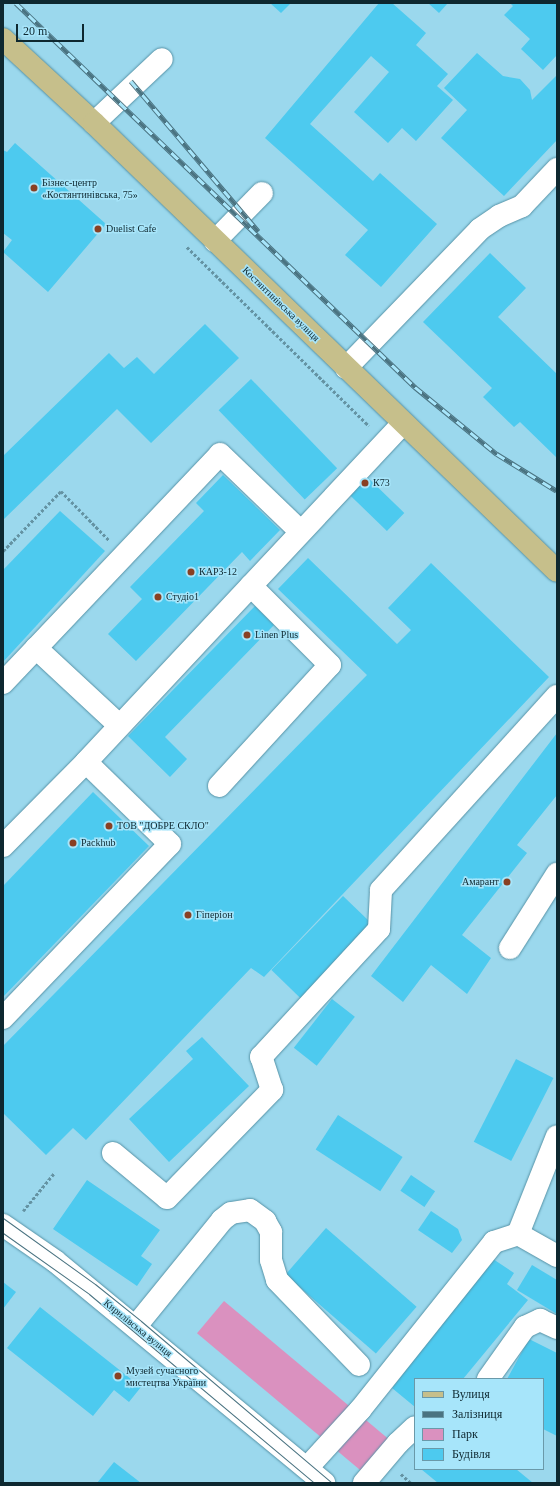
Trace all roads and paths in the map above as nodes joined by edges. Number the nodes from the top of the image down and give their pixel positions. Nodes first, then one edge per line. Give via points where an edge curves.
1 (3, 39) edge
2 (162, 59) dead end
3 (94, 123) junction
4 (557, 169) edge
5 (262, 193) dead end
6 (215, 241) junction
7 (185, 245) dead end
8 (346, 368) junction
9 (403, 423) junction
10 (385, 442) junction
11 (301, 532) junction
12 (3, 551) edge
13 (124, 554) junction
14 (557, 571) edge
15 (251, 586) junction
16 (36, 648) junction
17 (3, 683) edge
18 (557, 696) edge
19 (119, 725) junction
20 (86, 762) junction
21 (219, 786) dead end
22 (3, 846) edge
23 (557, 874) edge
24 (510, 948) dead end
25 (3, 1018) edge
26 (557, 1136) edge
27 (113, 1153) dead end
28 (55, 1172) dead end
29 (23, 1211) dead end
30 (5, 1231) edge
31 (518, 1234) junction
32 (557, 1256) edge
33 (136, 1326) junction
34 (557, 1328) edge
35 (359, 1365) dead end
36 (489, 1378) edge
37 (414, 1428) edge
38 (307, 1468) junction
39 (324, 1483) edge
40 (364, 1483) edge

1 - 3 main road, Костянтинівська вулиця
2 - 3 street
3 - 6 main road, Костянтинівська вулиця
4 - 8 street via 522,206 499,216 480,229
5 - 6 street
6 - 8 main road, Костянтинівська вулиця
7 - 10 path
8 - 9 main road, Костянтинівська вулиця
9 - 10 street
9 - 14 main road, Костянтинівська вулиця
10 - 11 street
11 - 13 street via 220,454
11 - 15 street
12 - 13 path via 61,491
13 - 16 street
15 - 19 street
15 - 21 street via 330,665
16 - 17 street
16 - 19 street
18 - 27 street via 380,890 379,929 261,1057 272,1090 195,1170 167,1198
19 - 20 street
20 - 22 street
20 - 25 street via 170,844
23 - 24 street
26 - 31 street
28 - 29 path
30 - 33 street, Кирилівська вулиця via 55,1261
31 - 32 street
31 - 38 street via 494,1242 400,1362
33 - 35 street via 222,1220 231,1213 250,1210 265,1220 271,1232 271,1260 277,1280
33 - 38 street, Кирилівська вулиця
34 - 36 street via 547,1321 540,1320 525,1327
37 - 40 street
38 - 39 street, Кирилівська вулиця

